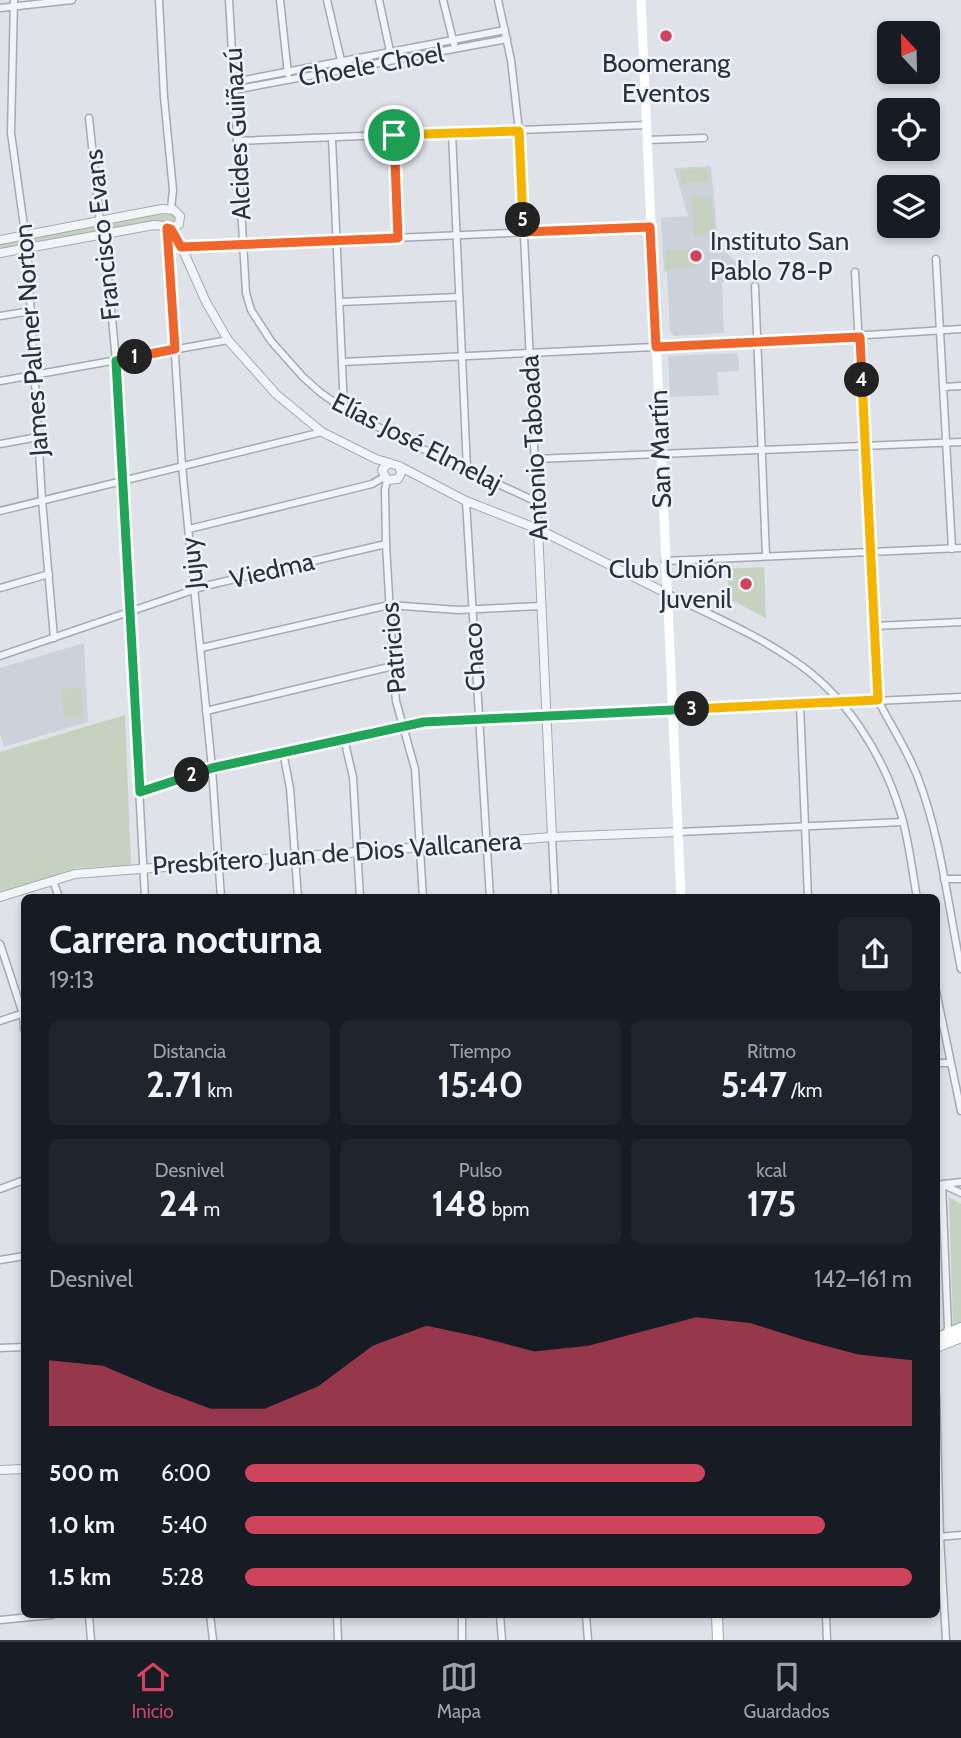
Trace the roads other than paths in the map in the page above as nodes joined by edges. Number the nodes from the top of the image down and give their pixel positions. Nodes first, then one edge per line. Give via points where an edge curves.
1 (72, 0) edge
2 (159, 0) edge
3 (229, 0) edge
4 (280, 0) edge
5 (327, 0) edge
6 (379, 0) edge
7 (443, 0) edge
8 (498, 0) edge
9 (641, 0) edge
10 (13, 3) edge
11 (0, 8) edge
12 (505, 30) junction
13 (508, 39) junction
14 (453, 40) junction
15 (455, 49) junction
16 (390, 52) junction
17 (342, 61) junction
18 (392, 61) junction
19 (344, 70) junction
20 (289, 75) junction
21 (234, 82) junction
22 (234, 90) junction
23 (89, 118) dead end
24 (646, 125) junction
25 (519, 131) junction
26 (452, 133) junction
27 (394, 135) junction
28 (332, 138) junction
29 (704, 138) dead end
30 (237, 141) junction
31 (647, 141) junction
32 (173, 190) junction
33 (170, 209) junction
34 (180, 216) junction
35 (100, 222) junction
36 (170, 227) junction
37 (650, 227) junction
38 (524, 232) junction
39 (104, 234) junction
40 (25, 235) junction
41 (456, 235) junction
42 (398, 238) junction
43 (0, 240) edge
44 (337, 240) junction
45 (180, 243) junction
46 (243, 244) junction
47 (27, 248) junction
48 (0, 253) edge
49 (936, 259) dead end
50 (855, 272) dead end
51 (755, 286) dead end
52 (459, 297) junction
53 (340, 302) junction
54 (251, 310) joint
55 (31, 311) junction
56 (0, 316) edge
57 (961, 329) edge
58 (940, 330) junction
59 (860, 337) junction
60 (228, 340) junction
61 (758, 342) junction
62 (656, 347) junction
63 (175, 349) junction
64 (530, 353) junction
65 (463, 357) junction
66 (116, 361) junction
67 (342, 362) junction
68 (35, 375) junction
69 (0, 381) edge
70 (961, 386) edge
71 (943, 387) junction
72 (344, 409) junction
73 (322, 432) junction
74 (38, 437) junction
75 (948, 442) junction
76 (961, 442) edge
77 (0, 444) edge
78 (866, 446) junction
79 (763, 449) junction
80 (661, 453) junction
81 (376, 458) junction
82 (535, 460) junction
83 (389, 463) junction
84 (182, 466) junction
85 (399, 466) junction
86 (467, 469) junction
87 (385, 476) junction
88 (398, 479) junction
89 (122, 481) junction
90 (428, 483) junction
91 (42, 500) junction
92 (466, 501) junction
93 (537, 502) junction
94 (0, 511) edge
95 (189, 529) junction
96 (538, 529) junction
97 (386, 544) junction
98 (961, 548) edge
99 (952, 549) junction
100 (871, 552) junction
101 (766, 556) junction
102 (665, 561) junction
103 (49, 574) junction
104 (0, 588) edge
105 (195, 589) junction
106 (666, 593) junction
107 (389, 605) junction
108 (542, 606) junction
109 (472, 609) junction
110 (130, 612) junction
111 (961, 622) edge
112 (874, 626) junction
113 (54, 638) junction
114 (201, 648) junction
115 (0, 656) edge
116 (393, 666) junction
117 (961, 697) edge
118 (878, 700) junction
119 (840, 702) junction
120 (800, 704) junction
121 (672, 710) junction
122 (206, 711) junction
123 (547, 716) junction
124 (478, 719) junction
125 (404, 725) junction
126 (344, 739) junction
127 (283, 752) junction
128 (212, 768) junction
129 (140, 792) junction
130 (903, 822) junction
131 (805, 827) junction
132 (678, 832) junction
133 (552, 837) junction
134 (487, 842) junction
135 (420, 847) junction
136 (358, 852) junction
137 (296, 856) junction
138 (219, 862) junction
139 (143, 868) junction
140 (944, 879) junction
141 (961, 879) edge
142 (53, 880) junction
143 (58, 894) edge
144 (145, 894) edge
145 (220, 894) edge
146 (298, 894) edge
147 (360, 894) edge
148 (424, 894) edge
149 (490, 894) edge
150 (555, 894) edge
151 (681, 894) edge
152 (808, 894) edge
153 (917, 894) edge
154 (0, 897) edge
155 (0, 944) edge
156 (961, 969) edge
157 (21, 1005) edge
158 (940, 1012) edge
159 (21, 1015) edge
160 (0, 1020) edge
161 (940, 1063) edge
162 (950, 1063) junction
163 (961, 1111) edge
164 (21, 1181) edge
165 (961, 1182) edge
166 (940, 1185) edge
167 (940, 1185) edge
168 (0, 1189) edge
169 (961, 1194) edge
170 (940, 1201) edge
171 (21, 1256) edge
172 (0, 1260) edge
173 (961, 1328) edge
174 (961, 1337) edge
175 (940, 1341) edge
176 (21, 1347) edge
177 (0, 1348) edge
178 (21, 1469) edge
179 (0, 1470) edge
180 (961, 1535) edge
181 (940, 1537) edge
182 (940, 1563) edge
183 (21, 1618) edge
184 (89, 1618) edge
185 (210, 1618) edge
186 (337, 1618) edge
187 (461, 1618) edge
188 (500, 1618) edge
189 (586, 1618) edge
190 (717, 1618) edge
191 (826, 1618) edge
192 (0, 1620) edge
193 (91, 1640) edge
194 (213, 1640) edge
195 (338, 1640) edge
196 (462, 1640) edge
197 (502, 1640) edge
198 (588, 1640) edge
199 (718, 1640) edge
200 (827, 1640) edge
201 (946, 1640) edge

1 - 10 street
2 - 32 street
3 - 21 street, Alcides Guiñazú
4 - 20 street
5 - 17 street
6 - 16 street
7 - 14 street
8 - 12 street, Antonio Taboada
9 - 24 main road, San Martín
10 - 11 street
10 - 40 street, James Palmer Norton via 11,134
12 - 13 street, Antonio Taboada
12 - 14 street, Choele Choel
13 - 15 street, Choele Choel
13 - 25 street, Antonio Taboada
14 - 15 street
14 - 16 street, Choele Choel
15 - 18 street, Choele Choel
16 - 17 street, Choele Choel
16 - 18 street
17 - 19 street
17 - 20 street, Choele Choel
18 - 19 street, Choele Choel
19 - 20 street, Choele Choel
20 - 21 street, Choele Choel
20 - 22 street, Choele Choel
21 - 22 street, Alcides Guiñazú
22 - 30 street, Alcides Guiñazú
23 - 35 street, Francisco Evans
24 - 25 street
24 - 31 main road, San Martín
25 - 26 street
25 - 38 street, Antonio Taboada
26 - 27 street
26 - 41 street
27 - 28 street
27 - 42 street
28 - 30 street
28 - 44 street
29 - 31 street
30 - 46 street, Alcides Guiñazú
31 - 37 main road, San Martín
32 - 33 street
32 - 34 street
33 - 34 street
33 - 35 street
33 - 36 street via 161,217
34 - 36 street
35 - 39 street, Francisco Evans
35 - 40 street
36 - 39 street via 154,225
36 - 45 street
36 - 63 street, Jujuy
37 - 38 street
37 - 62 main road, San Martín
38 - 41 street
38 - 64 street, Antonio Taboada
39 - 47 street
39 - 66 street, Francisco Evans
40 - 43 street
40 - 47 street, James Palmer Norton
41 - 42 street
41 - 52 street
42 - 44 street
44 - 46 street
44 - 53 street
45 - 46 street
45 - 60 street
46 - 54 street, Alcides Guiñazú
47 - 48 street
47 - 55 street, James Palmer Norton
49 - 58 street
50 - 59 street
51 - 61 street
52 - 53 street
52 - 65 street
53 - 67 street
54 - 72 street, Elías José Elmelaj via 288,362
55 - 56 street
55 - 68 street, James Palmer Norton
57 - 58 street
58 - 59 street
58 - 71 street
59 - 61 street
59 - 78 street
60 - 63 street
60 - 73 street via 276,394
61 - 62 street
61 - 79 street
62 - 64 street
62 - 80 main road, San Martín
63 - 66 street
63 - 84 street, Jujuy
64 - 65 street
64 - 82 street, Antonio Taboada
65 - 67 street
65 - 86 street
66 - 68 street
66 - 89 street, Francisco Evans
67 - 72 street
68 - 69 street
68 - 74 street, James Palmer Norton
70 - 71 street
71 - 75 street
72 - 86 street, Elías José Elmelaj
73 - 81 street
73 - 84 street
74 - 77 street
74 - 91 street, James Palmer Norton
75 - 76 street
75 - 78 street
75 - 99 street
78 - 79 street
78 - 100 street
79 - 80 street
79 - 101 street
80 - 82 street
80 - 102 main road, San Martín
81 - 83 street
81 - 87 street
82 - 93 street, Antonio Taboada
83 - 85 street
83 - 87 street
84 - 89 street
84 - 95 street, Jujuy
85 - 88 street
85 - 90 street
86 - 93 street, Elías José Elmelaj
87 - 88 street
87 - 95 street via 372,484
87 - 97 street, Patricios
88 - 90 street
89 - 91 street
89 - 110 street, Francisco Evans
90 - 92 street
91 - 94 street
91 - 103 street, James Palmer Norton
92 - 96 street
92 - 109 street, Chaco
93 - 96 street, Antonio Taboada
95 - 105 street, Jujuy
96 - 106 street
96 - 108 street, Antonio Taboada
97 - 105 street, Viedma
97 - 107 street, Patricios
98 - 99 street
99 - 100 street
100 - 101 street
100 - 112 street
101 - 102 street
102 - 106 main road, San Martín
103 - 104 street
103 - 113 street, James Palmer Norton
105 - 110 street, Viedma
105 - 114 street, Jujuy
106 - 119 street via 793,659
106 - 121 main road, San Martín
107 - 109 street
107 - 114 street
107 - 116 street, Patricios
108 - 109 street
108 - 123 street, Antonio Taboada
109 - 124 street, Chaco
110 - 113 street, Viedma
110 - 129 street, Francisco Evans
111 - 112 street
112 - 118 street
113 - 115 street, Viedma
114 - 122 street, Jujuy
116 - 122 street
116 - 125 street, Patricios
117 - 118 street
118 - 119 street
118 - 140 street via 918,777
119 - 120 street
119 - 130 street via 882,766
120 - 121 street
120 - 131 street
121 - 123 street
121 - 132 main road, San Martín
122 - 128 street, Jujuy
123 - 124 street
123 - 133 street, Antonio Taboada
124 - 125 street
124 - 134 street, Chaco
125 - 126 street
125 - 135 street, Patricios via 415,769
126 - 127 street
126 - 136 street
127 - 128 street
127 - 137 street
128 - 129 street
128 - 138 street, Jujuy
129 - 139 street, Francisco Evans
130 - 131 street
130 - 153 street
131 - 132 street
131 - 152 street
132 - 133 street, Presbítero Juan de Dios Vallcanera
132 - 151 main road, San Martín
133 - 134 street, Presbítero Juan de Dios Vallcanera
133 - 150 street, Antonio Taboada
134 - 135 street, Presbítero Juan de Dios Vallcanera
134 - 149 street, Chaco
135 - 136 street, Presbítero Juan de Dios Vallcanera
135 - 148 street, Patricios
136 - 137 street, Presbítero Juan de Dios Vallcanera
136 - 147 street
137 - 138 street, Presbítero Juan de Dios Vallcanera
137 - 146 street
138 - 139 street, Presbítero Juan de Dios Vallcanera
138 - 145 street, Jujuy
139 - 142 street, Presbítero Juan de Dios Vallcanera
139 - 144 street, Francisco Evans
140 - 141 street
140 - 156 street
142 - 143 street
142 - 154 street, Presbítero Juan de Dios Vallcanera
155 - 157 street
158 - 162 street
159 - 160 street
161 - 162 street
162 - 163 street
164 - 168 street
165 - 166 street
167 - 169 street
170 - 175 street via 948,1328
171 - 172 street
173 - 175 main road
174 - 175 main road
176 - 177 street
178 - 179 street
180 - 181 street
182 - 201 street
183 - 192 street
184 - 193 street
185 - 194 street
186 - 195 street
187 - 196 street
188 - 197 street
189 - 198 street
190 - 199 main road
191 - 200 street

